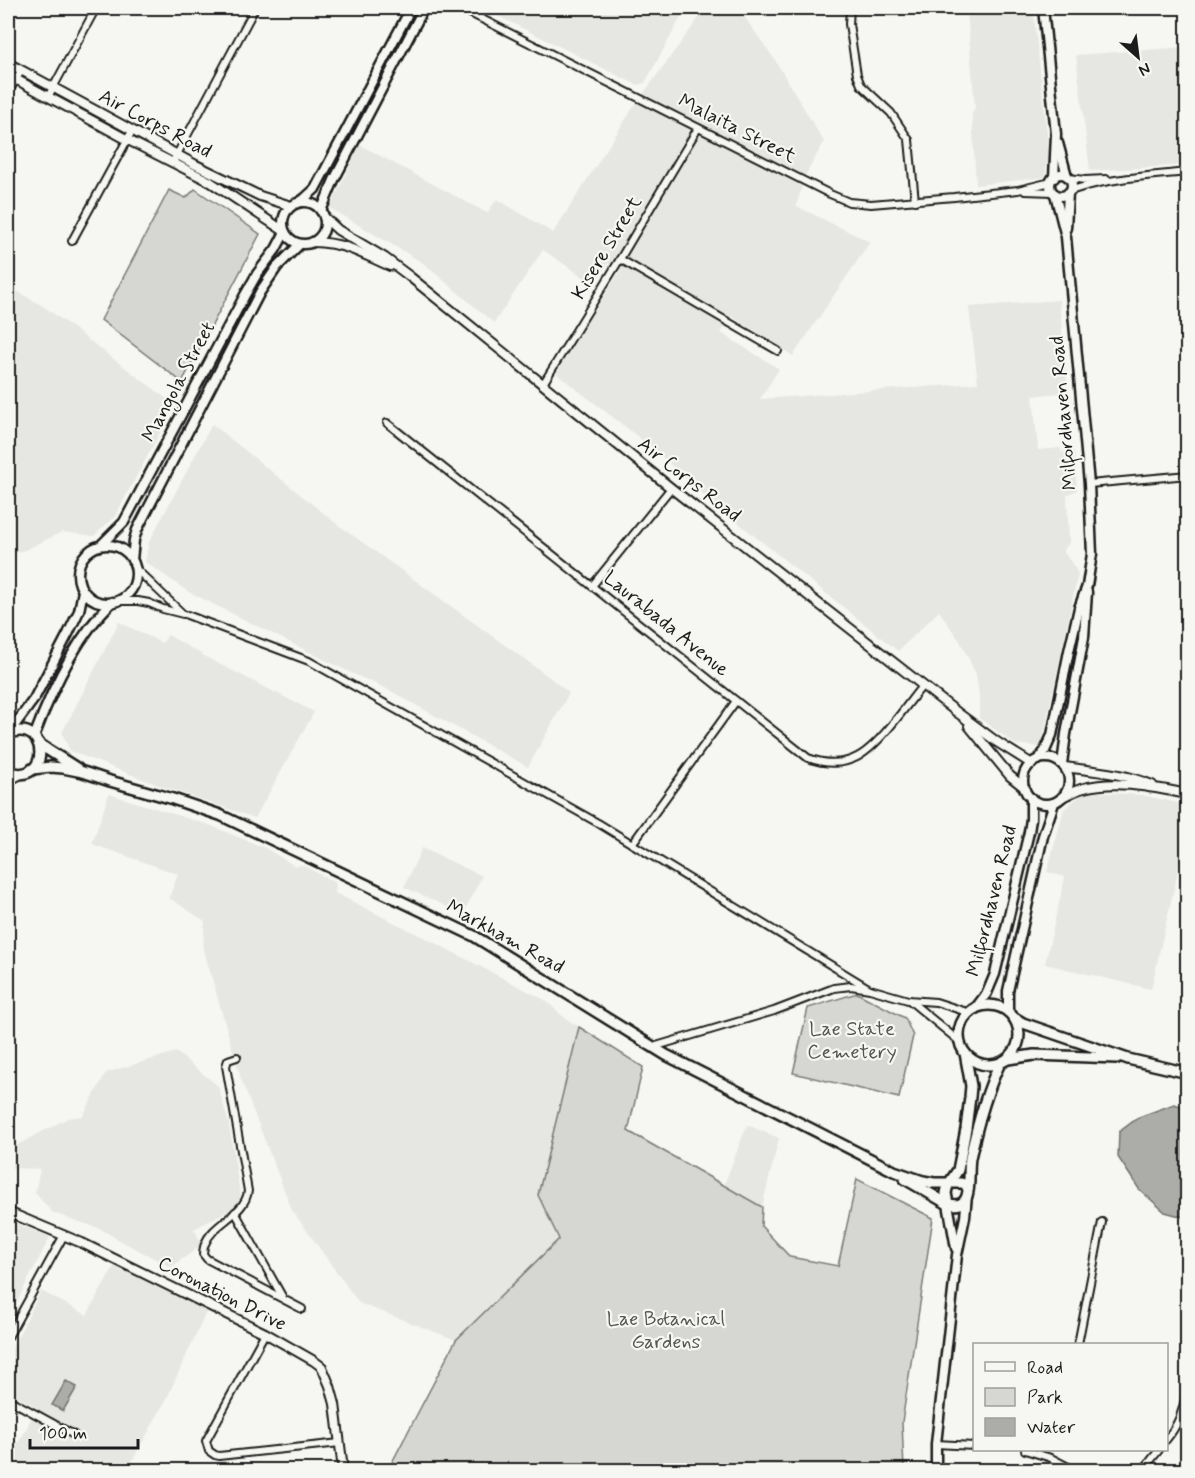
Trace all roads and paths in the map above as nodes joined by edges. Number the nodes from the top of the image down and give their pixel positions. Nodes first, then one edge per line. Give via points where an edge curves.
1 (96, 8) edge
2 (255, 8) edge
3 (411, 8) edge
4 (424, 8) edge
5 (460, 8) edge
6 (850, 8) edge
7 (1043, 8) edge
8 (8, 63) edge
9 (21, 70) junction
10 (11, 77) edge
11 (54, 88) junction
12 (8, 93) edge
13 (48, 98) junction
14 (698, 129) junction
15 (132, 131) junction
16 (1056, 134) junction
17 (128, 140) junction
18 (175, 158) junction
19 (1188, 172) edge
20 (1068, 177) junction
21 (1131, 178) junction
22 (1052, 180) junction
23 (1018, 190) junction
24 (1069, 192) junction
25 (1054, 193) junction
26 (915, 201) junction
27 (295, 204) junction
28 (323, 214) junction
29 (284, 232) junction
30 (1066, 237) junction
31 (72, 241) dead end
32 (312, 242) junction
33 (300, 244) junction
34 (620, 260) junction
35 (402, 271) junction
36 (778, 351) dead end
37 (543, 384) junction
38 (387, 423) dead end
39 (1188, 475) edge
40 (1089, 484) junction
41 (671, 488) junction
42 (101, 545) junction
43 (134, 564) junction
44 (591, 586) junction
45 (1087, 586) junction
46 (83, 591) junction
47 (115, 602) junction
48 (187, 615) dead end
49 (923, 685) junction
50 (736, 701) junction
51 (958, 713) junction
52 (8, 733) edge
53 (36, 740) junction
54 (1035, 762) junction
55 (1063, 766) junction
56 (32, 769) junction
57 (8, 771) edge
58 (83, 772) junction
59 (21, 774) junction
60 (8, 781) edge
61 (1025, 788) junction
62 (1164, 790) junction
63 (1188, 794) edge
64 (1062, 797) junction
65 (1031, 798) junction
66 (1054, 803) junction
67 (632, 844) junction
68 (870, 989) junction
69 (908, 1000) junction
70 (973, 1011) junction
71 (1011, 1015) junction
72 (960, 1042) junction
73 (653, 1047) junction
74 (965, 1053) junction
75 (237, 1057) dead end
76 (1128, 1059) junction
77 (1004, 1061) junction
78 (1187, 1072) edge
79 (894, 1171) junction
80 (950, 1183) junction
81 (968, 1192) junction
82 (948, 1204) junction
83 (8, 1212) edge
84 (235, 1212) junction
85 (1102, 1222) dead end
86 (64, 1235) junction
87 (957, 1255) junction
88 (283, 1299) junction
89 (302, 1309) dead end
90 (265, 1333) junction
91 (8, 1337) edge
92 (1078, 1343) edge
93 (1188, 1388) edge
94 (8, 1399) edge
95 (74, 1435) dead end
96 (1168, 1439) edge
97 (340, 1443) junction
98 (936, 1444) junction
99 (973, 1446) edge
100 (1031, 1451) edge
101 (1157, 1451) edge
102 (343, 1470) edge
103 (936, 1470) edge
104 (1074, 1470) edge
105 (1143, 1470) edge

1 - 11 street
2 - 18 street
3 - 27 main road via 315,189
4 - 28 main road via 334,180
5 - 14 street, Malaita Street
6 - 26 street via 857,75 861,86 891,113 909,140
7 - 16 main road
8 - 9 street, Air Corps Road
9 - 10 street
9 - 11 street, Air Corps Road
10 - 12 street
10 - 13 street, Air Corps Road
11 - 13 street
11 - 15 street, Air Corps Road
13 - 17 street, Air Corps Road
14 - 26 street, Malaita Street via 849,202
14 - 34 street, Kisere Street
15 - 17 street
15 - 18 street, Air Corps Road
16 - 20 main road
16 - 22 main road
17 - 18 street, Air Corps Road
17 - 31 street
18 - 27 street, Air Corps Road via 277,202
18 - 29 street, Air Corps Road
19 - 21 street
20 - 21 street
20 - 22 main road via 1062,175
20 - 24 main road via 1072,183
21 - 24 street
22 - 23 street, Malaita Street
22 - 25 main road
23 - 25 street, Malaita Street
23 - 26 street, Malaita Street
24 - 25 main road via 1062,196
24 - 30 main road, Milfordhaven Road
25 - 30 main road, Milfordhaven Road
27 - 28 main road via 311,203
27 - 29 main road via 284,215
28 - 32 main road via 324,229
28 - 35 street, Air Corps Road via 338,230
29 - 33 main road
29 - 42 main road, Mangola Street via 245,295 124,522
30 - 40 main road, Milfordhaven Road
32 - 33 main road
32 - 35 street, Air Corps Road via 350,247
33 - 43 main road, Mangola Street via 260,292 137,530
34 - 36 street
34 - 37 street, Kisere Street
35 - 37 street, Air Corps Road
37 - 41 street, Air Corps Road
38 - 44 street, Laurabada Avenue
39 - 40 street
40 - 45 main road, Milfordhaven Road via 1092,554
41 - 44 street
41 - 49 street, Air Corps Road
42 - 43 main road via 122,549
42 - 46 main road via 90,550 80,562 78,578
43 - 47 main road via 134,584
43 - 47 street via 183,614 138,601
44 - 50 street, Laurabada Avenue
45 - 54 main road, Milfordhaven Road via 1052,735
45 - 55 main road, Milfordhaven Road via 1084,638
46 - 47 main road via 96,601
46 - 52 main road via 79,611 34,699
47 - 53 main road via 94,620 78,644 50,698
48 - 67 street via 309,661
49 - 50 street, Laurabada Avenue via 867,752 831,763 808,758
49 - 51 street, Air Corps Road
50 - 67 street
51 - 54 street, Air Corps Road via 997,742
51 - 61 street, Air Corps Road via 1010,776
52 - 53 main road via 25,731
53 - 56 main road via 39,760
53 - 58 main road, Markham Road
54 - 55 main road via 1045,758
54 - 61 main road via 1026,771
55 - 62 street via 1130,777
55 - 64 main road via 1069,787
56 - 58 main road, Markham Road via 51,767
56 - 59 main road
57 - 59 main road
58 - 73 main road, Markham Road via 218,814 464,932
59 - 60 street
61 - 65 main road
62 - 63 street
62 - 64 street via 1099,786
64 - 66 main road
65 - 66 main road via 1042,804
65 - 70 main road, Milfordhaven Road via 1029,832 995,974
66 - 71 main road, Milfordhaven Road via 1008,991
67 - 68 street
68 - 69 street
68 - 73 street via 834,988 774,1011
69 - 70 street
69 - 72 street
70 - 71 main road via 991,1006
70 - 72 main road via 961,1026
71 - 76 main road via 1023,1023
71 - 77 main road via 1017,1025 1018,1044
72 - 74 main road
73 - 79 main road, Markham Road
74 - 77 main road via 981,1064
74 - 80 main road via 970,1097 958,1170
75 - 84 street via 228,1060 226,1066 248,1191 247,1200
76 - 77 main road via 1034,1055
76 - 78 main road
77 - 81 main road via 994,1075 979,1120 968,1169
79 - 80 main road, Markham Road via 923,1181
79 - 82 main road, Markham Road
80 - 81 main road, Markham Road via 965,1184
80 - 82 main road via 946,1192
81 - 82 main road via 960,1204
81 - 87 main road
82 - 87 main road
83 - 86 street, Coronation Drive
84 - 88 street
84 - 88 street via 212,1233 204,1244 203,1254
85 - 92 street
86 - 90 street, Coronation Drive
86 - 91 street
87 - 98 main road
88 - 89 street
90 - 97 street, Coronation Drive via 322,1367 330,1386
90 - 97 street via 206,1440 208,1451 219,1456
93 - 96 street via 1180,1419
94 - 95 street
97 - 102 street, Coronation Drive
98 - 99 street
98 - 103 main road
100 - 104 street
101 - 105 street

